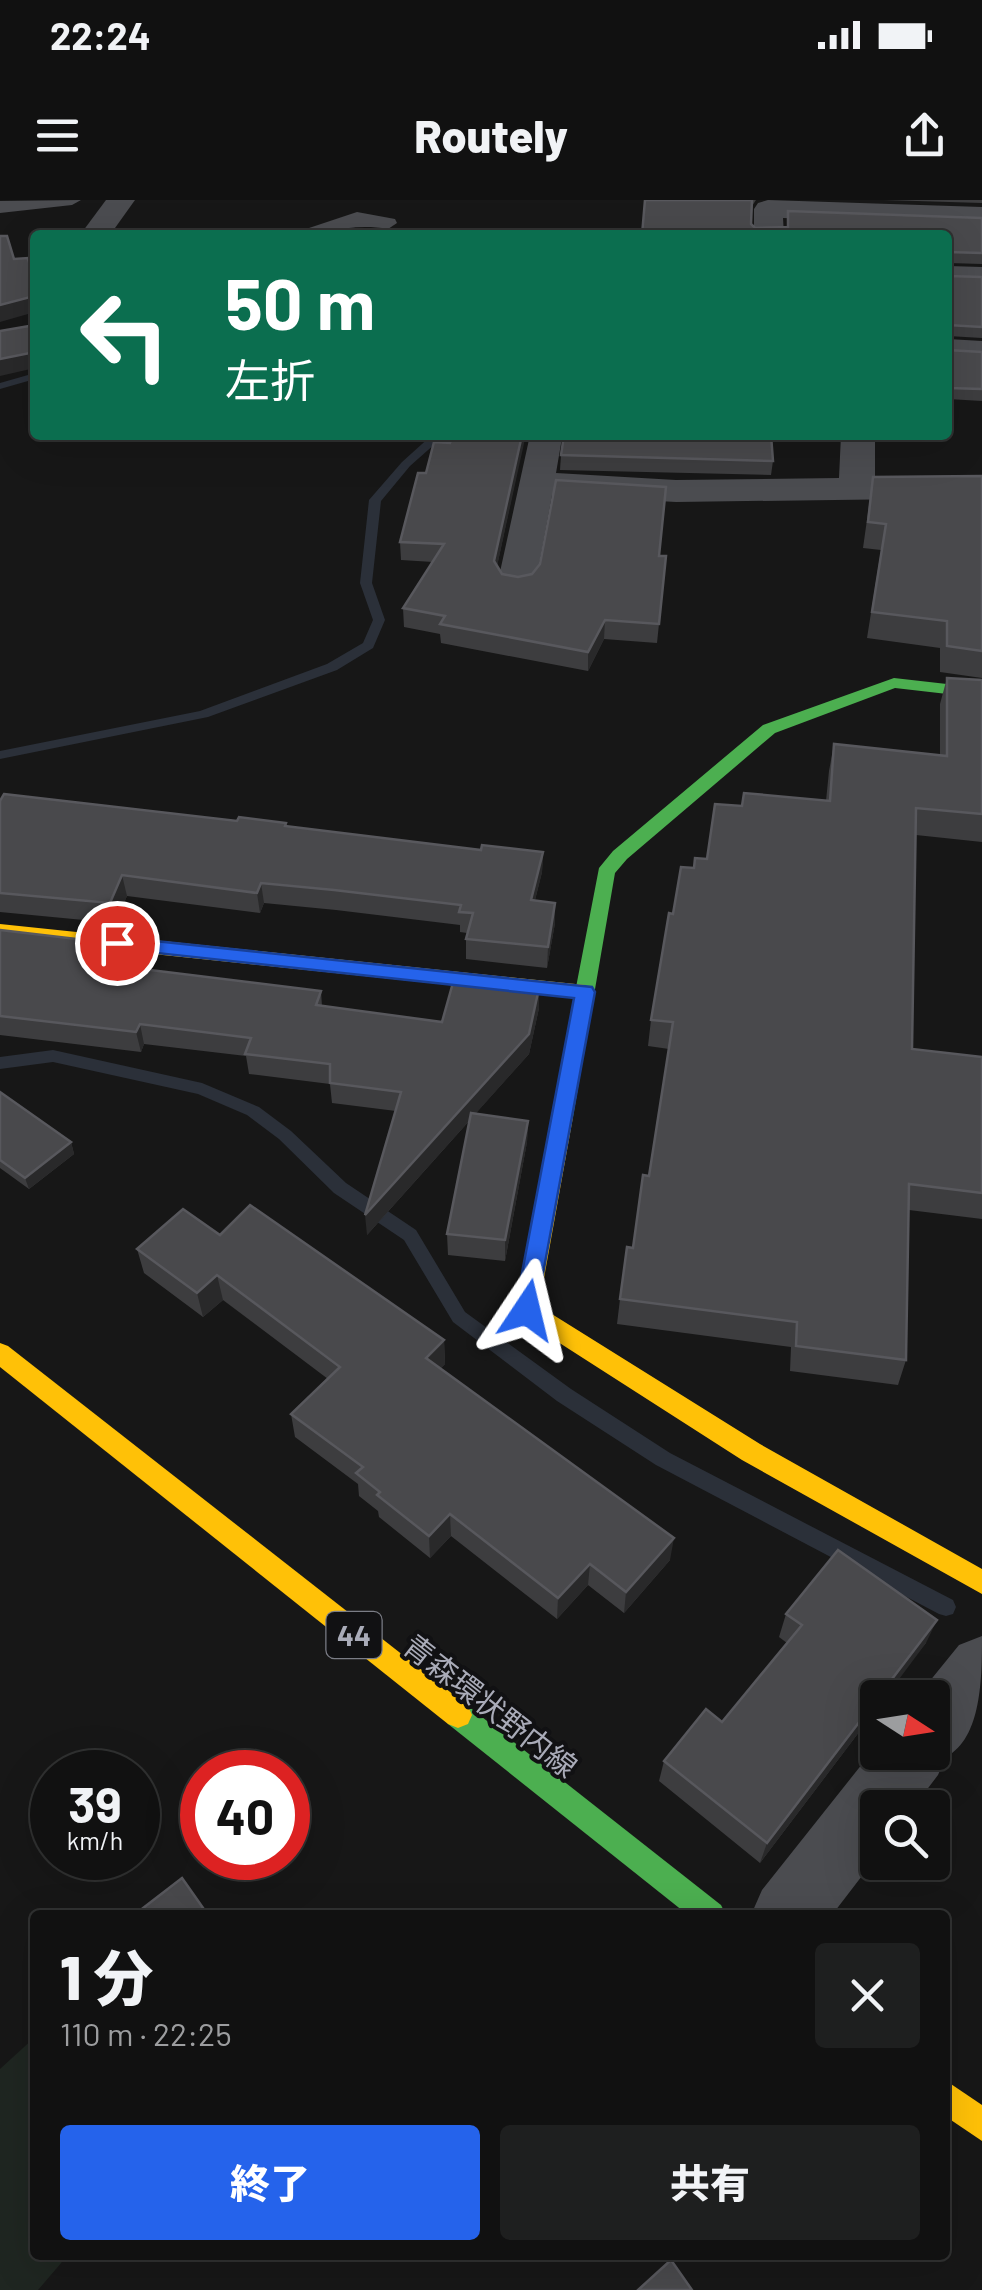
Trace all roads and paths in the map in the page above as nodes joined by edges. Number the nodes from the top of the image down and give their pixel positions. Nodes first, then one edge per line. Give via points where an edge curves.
1 (72, 200) edge
2 (122, 200) edge
3 (0, 207) edge
4 (939, 207) edge
5 (768, 215) edge
6 (982, 216) edge
7 (388, 223) dead end
8 (100, 230) edge
9 (315, 230) edge
10 (952, 275) edge
11 (982, 276) edge
12 (952, 350) edge
13 (982, 351) edge
14 (545, 440) edge
15 (858, 440) edge
16 (536, 483) junction
17 (857, 486) junction
18 (982, 487) edge
19 (517, 581) edge
20 (982, 693) edge
21 (0, 931) edge
22 (585, 992) junction
23 (0, 1353) edge
24 (982, 1582) edge
25 (982, 1667) edge
26 (950, 1707) edge
27 (900, 1770) edge
28 (705, 1910) edge
29 (791, 1910) edge
30 (950, 2100) edge
31 (982, 2125) edge

1 - 3 lane
2 - 8 street
4 - 5 street
4 - 6 street
7 - 9 lane via 357,218
10 - 11 street
12 - 13 street
14 - 16 street
15 - 17 street
16 - 17 street via 676,491
16 - 19 street
17 - 18 street
20 - 22 street via 894,683 770,730 606,872
21 - 22 street
22 - 24 street via 527,1310 653,1395
23 - 28 street, 青森環状野内線 / 44
25 - 26 street
27 - 29 street
30 - 31 street

